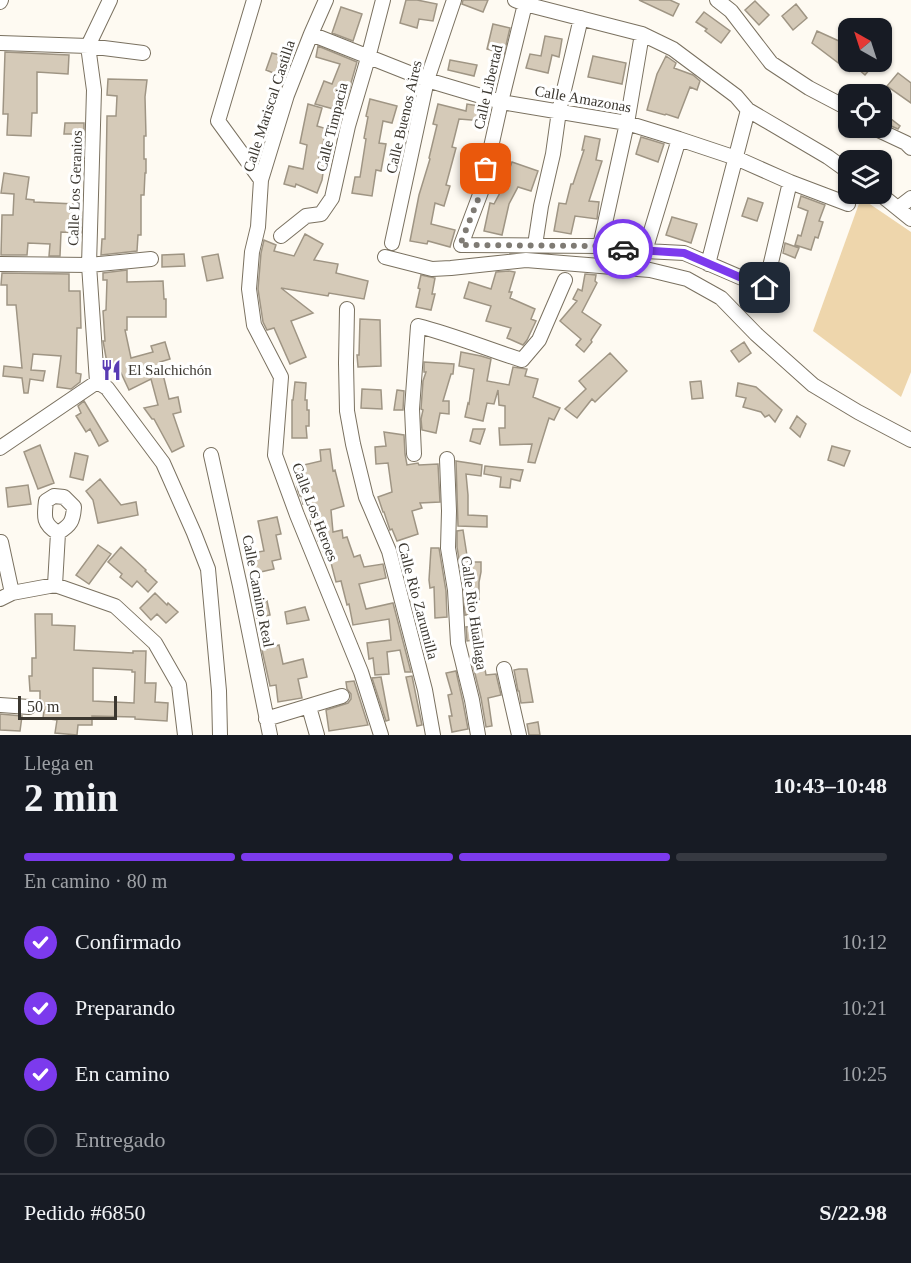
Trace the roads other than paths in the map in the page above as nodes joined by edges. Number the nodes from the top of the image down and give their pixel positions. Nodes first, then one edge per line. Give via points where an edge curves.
1 (110, 0) edge
2 (254, 0) edge
3 (326, 0) edge
4 (383, 0) edge
5 (454, 0) edge
6 (717, 0) edge
7 (520, 2) edge
8 (581, 18) junction
9 (310, 34) junction
10 (642, 34) junction
11 (0, 43) edge
12 (88, 46) junction
13 (143, 53) dead end
14 (368, 58) junction
15 (428, 80) junction
16 (501, 102) junction
17 (838, 104) edge
18 (748, 110) junction
19 (559, 111) junction
20 (627, 123) junction
21 (892, 136) edge
22 (679, 139) junction
23 (911, 148) edge
24 (736, 158) junction
25 (838, 164) edge
26 (261, 180) junction
27 (790, 182) junction
28 (911, 198) edge
29 (838, 200) edge
30 (892, 203) edge
31 (898, 208) junction
32 (911, 219) edge
33 (258, 226) joint
34 (280, 236) dead end
35 (392, 243) dead end
36 (535, 245) junction
37 (600, 246) junction
38 (645, 251) junction
39 (385, 257) dead end
40 (151, 259) dead end
41 (0, 264) edge
42 (708, 264) junction
43 (89, 265) junction
44 (565, 280) dead end
45 (348, 309) dead end
46 (97, 382) junction
47 (911, 440) edge
48 (0, 448) edge
49 (414, 454) dead end
50 (211, 455) dead end
51 (447, 459) dead end
52 (58, 533) dead end
53 (1, 542) edge
54 (55, 585) junction
55 (6, 596) edge
56 (504, 669) dead end
57 (342, 696) dead end
58 (0, 705) edge
59 (29, 707) dead end
60 (309, 707) junction
61 (266, 719) junction
62 (185, 735) edge
63 (220, 735) edge
64 (270, 735) edge
65 (317, 735) edge
66 (381, 735) edge
67 (433, 735) edge
68 (478, 735) edge
69 (519, 735) edge

1 - 12 street
2 - 26 street via 218,121
3 - 9 street, Calle Mariscal Castilla
4 - 14 street, Calle Timpacia
5 - 15 street, Calle Buenos Aires
6 - 17 street via 731,11 771,63
7 - 8 street
7 - 16 street, Calle Libertad
8 - 10 street
8 - 19 street
9 - 14 street, Calle Amazonas
9 - 26 street, Calle Mariscal Castilla
10 - 18 street via 673,49 736,96
10 - 20 street
11 - 12 street
12 - 13 street
12 - 43 street, Calle Los Geranios via 94,90
14 - 15 street, Calle Amazonas
14 - 34 street, Calle Timpacia via 332,198 321,214 306,216
15 - 16 street, Calle Amazonas
15 - 35 street, Calle Buenos Aires
16 - 19 street, Calle Amazonas
16 - 36 street, Calle Libertad via 481,192 460,245
18 - 24 street
18 - 25 street
19 - 20 street, Calle Amazonas
19 - 36 street
20 - 22 street, Calle Amazonas
20 - 37 street
21 - 23 street
22 - 24 street, Calle Amazonas
22 - 38 street
24 - 27 street, Calle Amazonas
24 - 42 street
26 - 33 street, Calle Mariscal Castilla
27 - 29 street, Calle Amazonas
27 - 42 street via 765,288
28 - 31 street
30 - 31 street
31 - 32 street
33 - 66 street, Calle Los Heroes via 249,289 254,325 281,377 275,455 361,672
36 - 37 street
37 - 38 street
38 - 42 street via 684,253
39 - 47 street via 432,268 526,260 650,270 687,279 721,298 813,385
40 - 43 street
41 - 43 street
43 - 46 street, Calle Los Geranios
44 - 49 street via 539,340 522,360 418,326 412,409
45 - 67 street, Calle Rio Zarumilla via 347,411 353,444 366,497 389,550
46 - 48 street
46 - 63 street via 106,387 163,463 208,569
50 - 61 street, Calle Camino Real
51 - 68 street, Calle Rio Huallaga via 448,548 458,643
52 - 54 street
53 - 55 street
54 - 55 street
54 - 62 street via 114,606 155,643 179,685
56 - 69 street
57 - 60 street
58 - 59 street
60 - 61 street
60 - 65 street
61 - 64 street, Calle Camino Real

